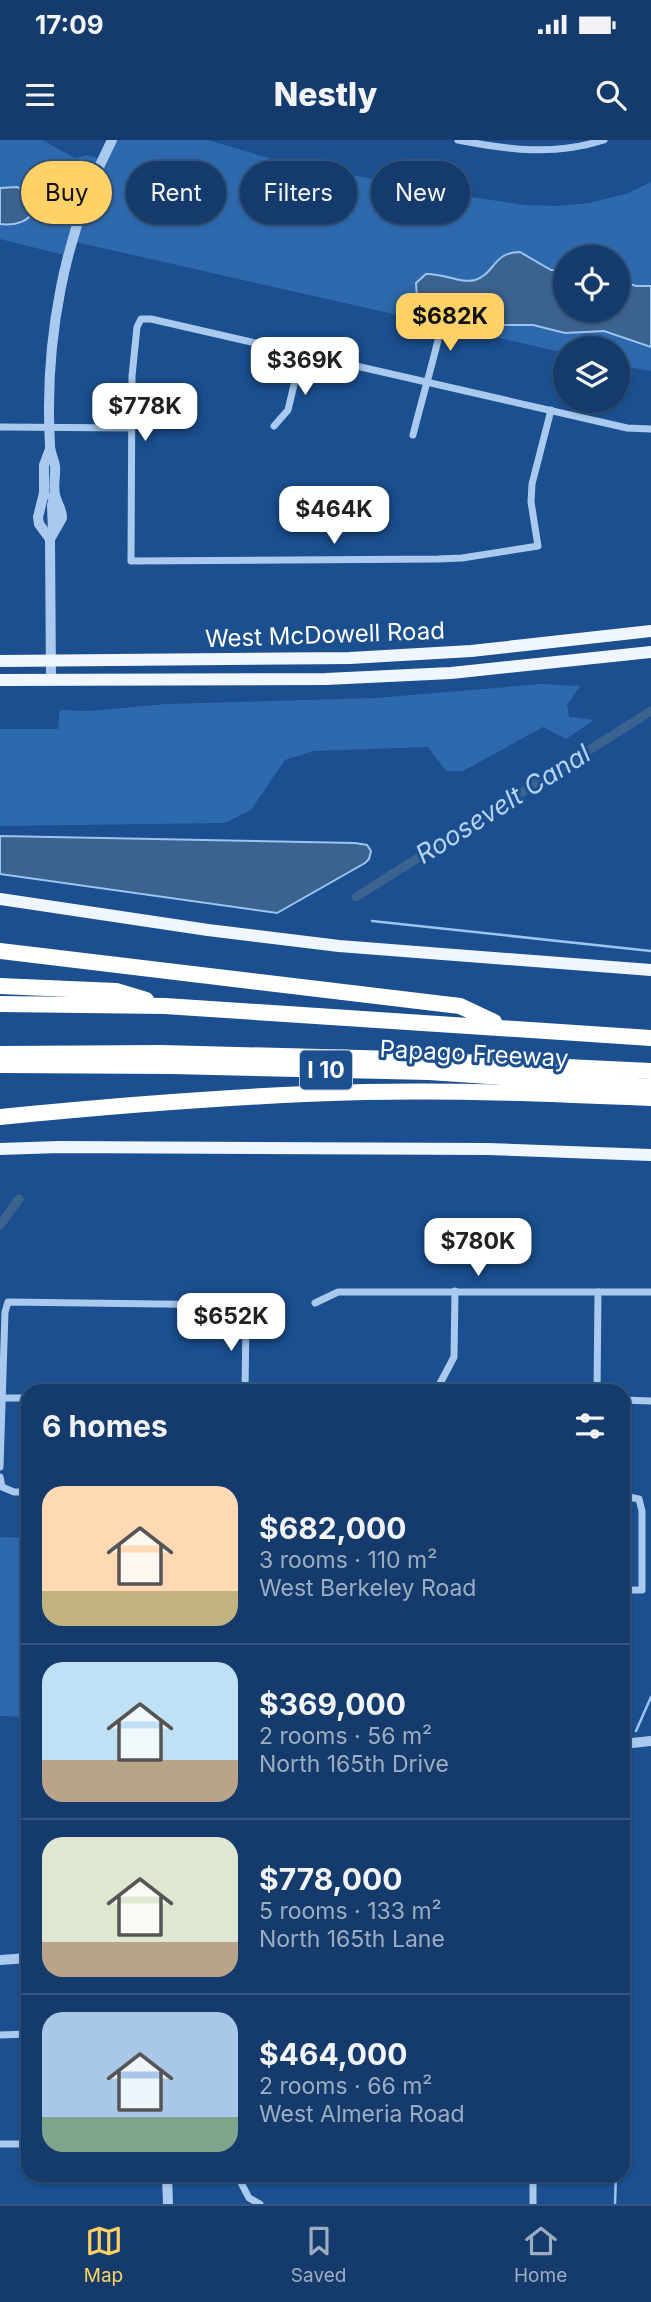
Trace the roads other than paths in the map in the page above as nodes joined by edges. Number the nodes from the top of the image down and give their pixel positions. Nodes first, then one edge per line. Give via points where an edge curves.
1 (112, 140) edge
2 (458, 140) edge
3 (527, 140) edge
4 (604, 140) edge
5 (527, 151) junction
6 (444, 315) dead end
7 (302, 351) junction
8 (427, 381) junction
9 (551, 410) junction
10 (274, 426) dead end
11 (0, 427) edge
12 (50, 428) junction
13 (131, 428) junction
14 (651, 429) edge
15 (413, 435) dead end
16 (651, 631) edge
17 (651, 652) edge
18 (0, 661) edge
19 (51, 662) junction
20 (0, 680) edge
21 (51, 680) junction
22 (0, 899) edge
23 (0, 951) edge
24 (651, 970) edge
25 (0, 986) edge
26 (0, 1004) edge
27 (165, 1006) junction
28 (503, 1026) junction
29 (651, 1038) edge
30 (0, 1054) edge
31 (0, 1066) edge
32 (651, 1071) edge
33 (651, 1087) edge
34 (651, 1098) edge
35 (0, 1117) edge
36 (0, 1149) edge
37 (651, 1155) edge
38 (456, 1291) junction
39 (598, 1292) junction
40 (651, 1292) edge
41 (315, 1303) dead end
42 (245, 1384) edge
43 (440, 1384) edge
44 (597, 1384) edge
45 (2, 1398) junction
46 (21, 1398) edge
47 (630, 1400) edge
48 (651, 1401) edge
49 (0, 1467) edge
50 (0, 1477) edge
51 (21, 1492) edge
52 (630, 1497) edge
53 (630, 1590) edge
54 (651, 1741) edge
55 (630, 1743) edge
56 (21, 1958) edge
57 (0, 1960) edge
58 (21, 2034) edge
59 (0, 2035) edge
60 (0, 2144) edge
61 (21, 2144) edge
62 (167, 2182) edge
63 (241, 2182) edge
64 (533, 2182) edge
65 (168, 2204) edge
66 (260, 2204) edge
67 (533, 2204) edge

1 - 12 street via 68,256 53,342
2 - 5 street
3 - 5 street
4 - 5 street via 568,149
6 - 8 street
7 - 8 street
7 - 10 street via 288,410
7 - 13 street via 141,319 134,355
8 - 9 street
8 - 15 street
9 - 13 street via 532,484 538,546 462,558 131,561
9 - 14 street
11 - 12 street
12 - 13 street
12 - 19 street via 55,464 49,497
16 - 19 main road, West McDowell Road via 461,652 350,658
17 - 21 main road, West McDowell Road via 484,670 326,680
18 - 19 main road, West McDowell Road
19 - 21 street
20 - 21 main road, West McDowell Road
22 - 24 main road via 339,946
23 - 28 highway via 460,1006
25 - 27 highway via 116,991
26 - 27 highway, I 10
27 - 28 highway, Papago Freeway / I 10
28 - 29 highway, Papago Freeway / I 10
30 - 32 highway via 398,1059
31 - 33 highway, Papago Freeway / I 10 via 429,1072
34 - 35 highway via 395,1092 226,1098
36 - 37 main road via 488,1149
38 - 39 street
38 - 41 street via 338,1292
38 - 43 street via 454,1357
39 - 40 street
39 - 44 street
42 - 45 street via 246,1320 236,1306 8,1302
45 - 46 street
45 - 49 street
47 - 48 street
50 - 51 street via 2,1487
52 - 53 street via 639,1499 642,1511 642,1590
54 - 55 street
56 - 57 street
58 - 59 street
60 - 61 street
62 - 65 street
63 - 66 street via 249,2198
64 - 67 street

